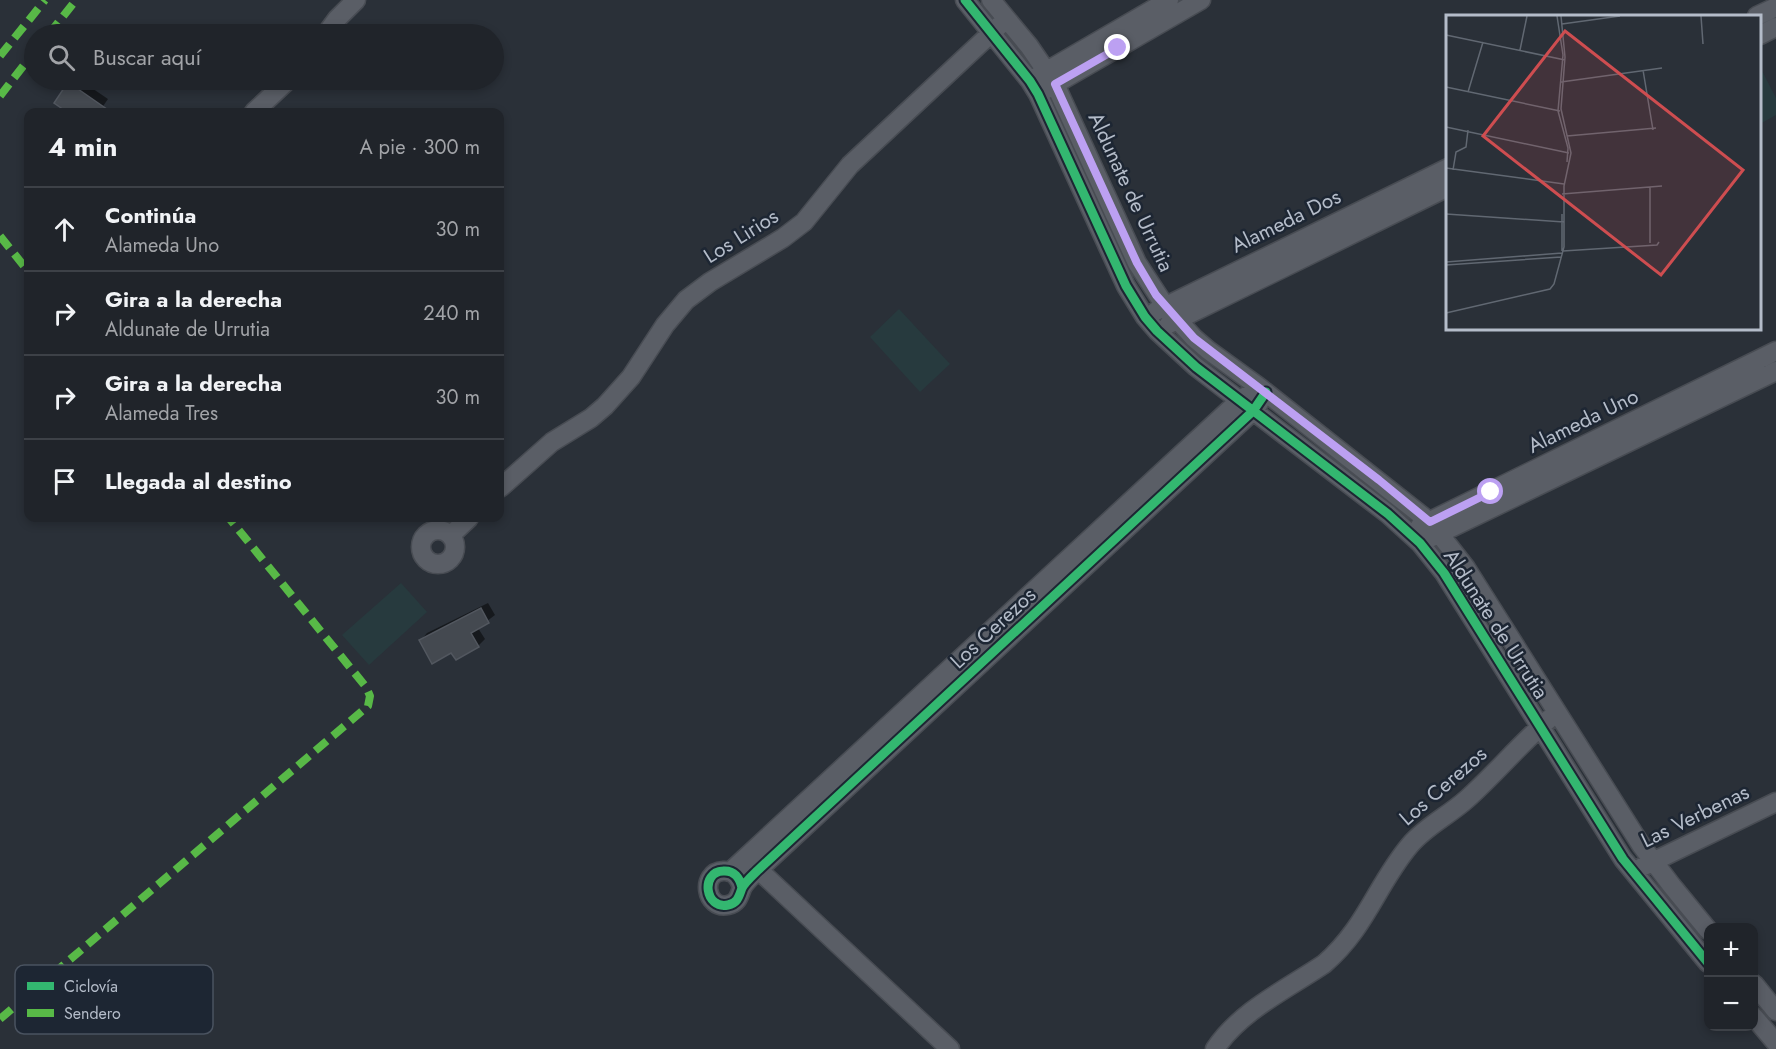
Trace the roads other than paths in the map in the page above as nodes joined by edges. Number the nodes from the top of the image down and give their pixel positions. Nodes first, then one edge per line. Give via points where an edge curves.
1 (356, 0) edge
2 (965, 0) edge
3 (991, 0) edge
4 (1168, 0) edge
5 (1201, 0) edge
6 (1776, 7) edge
7 (1759, 15) edge
8 (1007, 19) junction
9 (333, 24) edge
10 (1776, 27) edge
11 (992, 32) junction
12 (1761, 34) edge
13 (1051, 77) junction
14 (1034, 87) junction
15 (277, 90) edge
16 (258, 108) edge
17 (1446, 169) edge
18 (1446, 188) edge
19 (1171, 312) junction
20 (1151, 324) junction
21 (1776, 351) edge
22 (1776, 371) edge
23 (1262, 389) junction
24 (1247, 406) junction
25 (504, 484) edge
26 (465, 522) edge
27 (1435, 527) junction
28 (451, 535) dead end
29 (1415, 537) junction
30 (1557, 712) junction
31 (1541, 726) junction
32 (1776, 802) edge
33 (1653, 862) junction
34 (752, 864) junction
35 (1633, 871) junction
36 (730, 872) junction
37 (742, 888) junction
38 (1704, 925) edge
39 (1704, 958) edge
40 (1758, 989) edge
41 (1776, 1011) edge
42 (1758, 1022) edge
43 (1776, 1043) edge
44 (950, 1049) edge
45 (1215, 1049) edge

1 - 9 street
2 - 11 street, Aldunate de Urrutia
3 - 8 street, Aldunate de Urrutia
4 - 13 street
5 - 13 street
6 - 7 street
8 - 11 street, Los Lirios
8 - 13 street, Aldunate de Urrutia
10 - 12 street
11 - 14 street, Aldunate de Urrutia
11 - 25 street, Los Lirios via 850,165 804,222 686,300 631,377 605,406 552,442
13 - 14 street
13 - 19 street, Aldunate de Urrutia via 1137,263
14 - 20 street, Aldunate de Urrutia via 1120,273
15 - 16 street
17 - 19 street, Alameda Dos
18 - 19 street, Alameda Dos
19 - 20 street, Alameda Dos
19 - 23 street, Aldunate de Urrutia via 1208,350
20 - 24 street, Aldunate de Urrutia via 1184,358
21 - 27 street, Alameda Uno
22 - 27 street, Alameda Uno
23 - 24 street, Los Cerezos
23 - 27 street, Aldunate de Urrutia
24 - 29 street, Aldunate de Urrutia
24 - 34 street, Los Cerezos
26 - 28 street
27 - 29 street, Alameda Uno
27 - 30 street, Aldunate de Urrutia via 1466,568
29 - 31 street, Aldunate de Urrutia via 1444,573
30 - 31 street, Los Cerezos
30 - 33 street, Aldunate de Urrutia
31 - 35 street, Aldunate de Urrutia
31 - 45 street, Los Cerezos via 1482,785 1408,847 1358,927 1336,953 1242,1019
32 - 33 street, Las Verbenas
33 - 35 street, Las Verbenas
33 - 38 street, Aldunate de Urrutia
34 - 36 street, Los Cerezos
34 - 37 street, Los Cerezos
34 - 44 street
35 - 39 street, Aldunate de Urrutia
36 - 37 street via 739,878
36 - 37 street, Los Cerezos via 719,872 711,878 711,898 720,904 730,904 739,898
40 - 41 street
42 - 43 street

